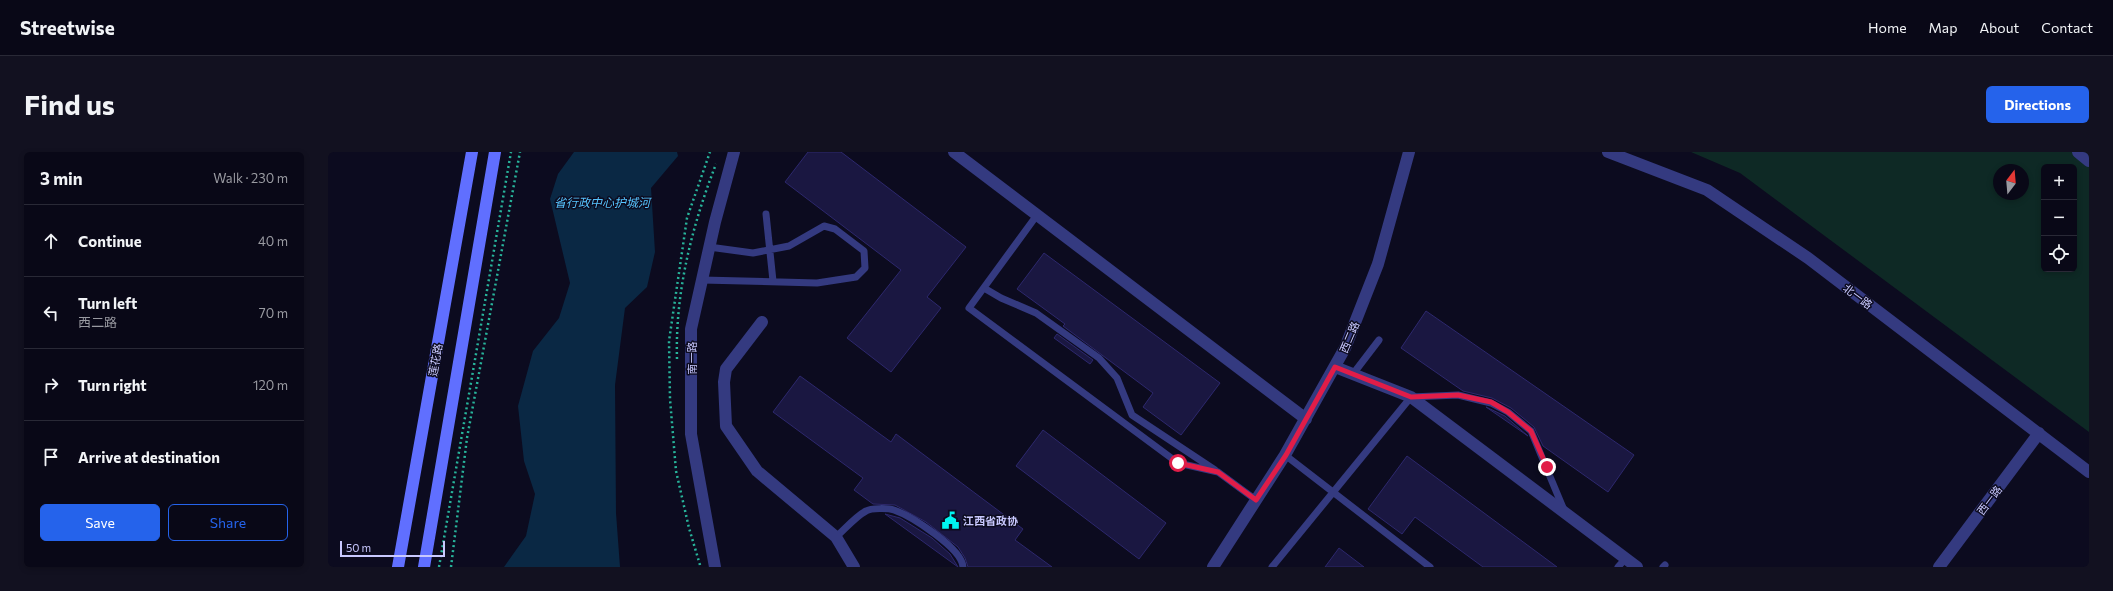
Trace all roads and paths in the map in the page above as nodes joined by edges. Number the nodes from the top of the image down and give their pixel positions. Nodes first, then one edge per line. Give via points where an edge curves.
1 (472, 152) edge
2 (495, 152) edge
3 (511, 152) edge
4 (520, 152) edge
5 (734, 152) edge
6 (954, 152) edge
7 (1409, 152) edge
8 (1608, 152) edge
9 (2078, 152) edge
10 (2089, 161) edge
11 (766, 214) dead end
12 (1037, 215) junction
13 (709, 247) junction
14 (770, 250) junction
15 (702, 280) junction
16 (773, 281) junction
17 (984, 288) junction
18 (762, 322) dead end
19 (1379, 340) dead end
20 (1335, 367) junction
21 (1353, 374) junction
22 (1411, 397) junction
23 (1306, 419) junction
24 (2039, 433) junction
25 (1286, 455) junction
26 (1218, 472) junction
27 (2089, 472) edge
28 (1333, 492) junction
29 (1256, 500) junction
30 (1564, 512) junction
31 (836, 537) junction
32 (1622, 563) edge
33 (398, 567) edge
34 (424, 567) edge
35 (439, 567) edge
36 (451, 567) edge
37 (715, 567) edge
38 (854, 567) edge
39 (963, 567) edge
40 (1213, 567) edge
41 (1272, 567) edge
42 (1430, 567) edge
43 (1637, 567) edge
44 (1939, 567) edge

1 - 33 main road, 莲花路
2 - 34 main road
3 - 35 path
4 - 36 path via 467,438
5 - 13 street, 南一路
6 - 12 street
7 - 20 street, 西二路 via 1378,264
8 - 24 street, 北一路 via 1707,190 1808,258
9 - 10 street
11 - 14 lane
12 - 17 lane
12 - 23 street
13 - 14 lane via 753,253
13 - 15 street, 南一路
14 - 16 lane
14 - 16 lane via 789,246 824,226 835,229 864,251 865,268 856,278 817,283
15 - 16 lane
15 - 37 street, 南一路 via 691,328 691,434
17 - 26 lane via 1036,313 1099,358 1117,378 1132,415
17 - 26 lane via 969,308 1178,463
18 - 31 street via 726,369 726,426 757,471
19 - 21 lane
20 - 21 street
20 - 23 street, 西二路
21 - 22 street
22 - 28 lane
22 - 30 street
22 - 30 lane via 1458,395 1491,402 1508,412 1531,431
23 - 25 street, 西二路
24 - 27 street, 北一路
24 - 44 street, 西一路
25 - 28 lane
25 - 29 street, 西二路
26 - 29 lane
28 - 41 lane
28 - 42 lane
29 - 40 street, 西二路
30 - 32 street
31 - 38 street
31 - 39 lane via 867,510 893,509 932,531 951,548
32 - 43 street

